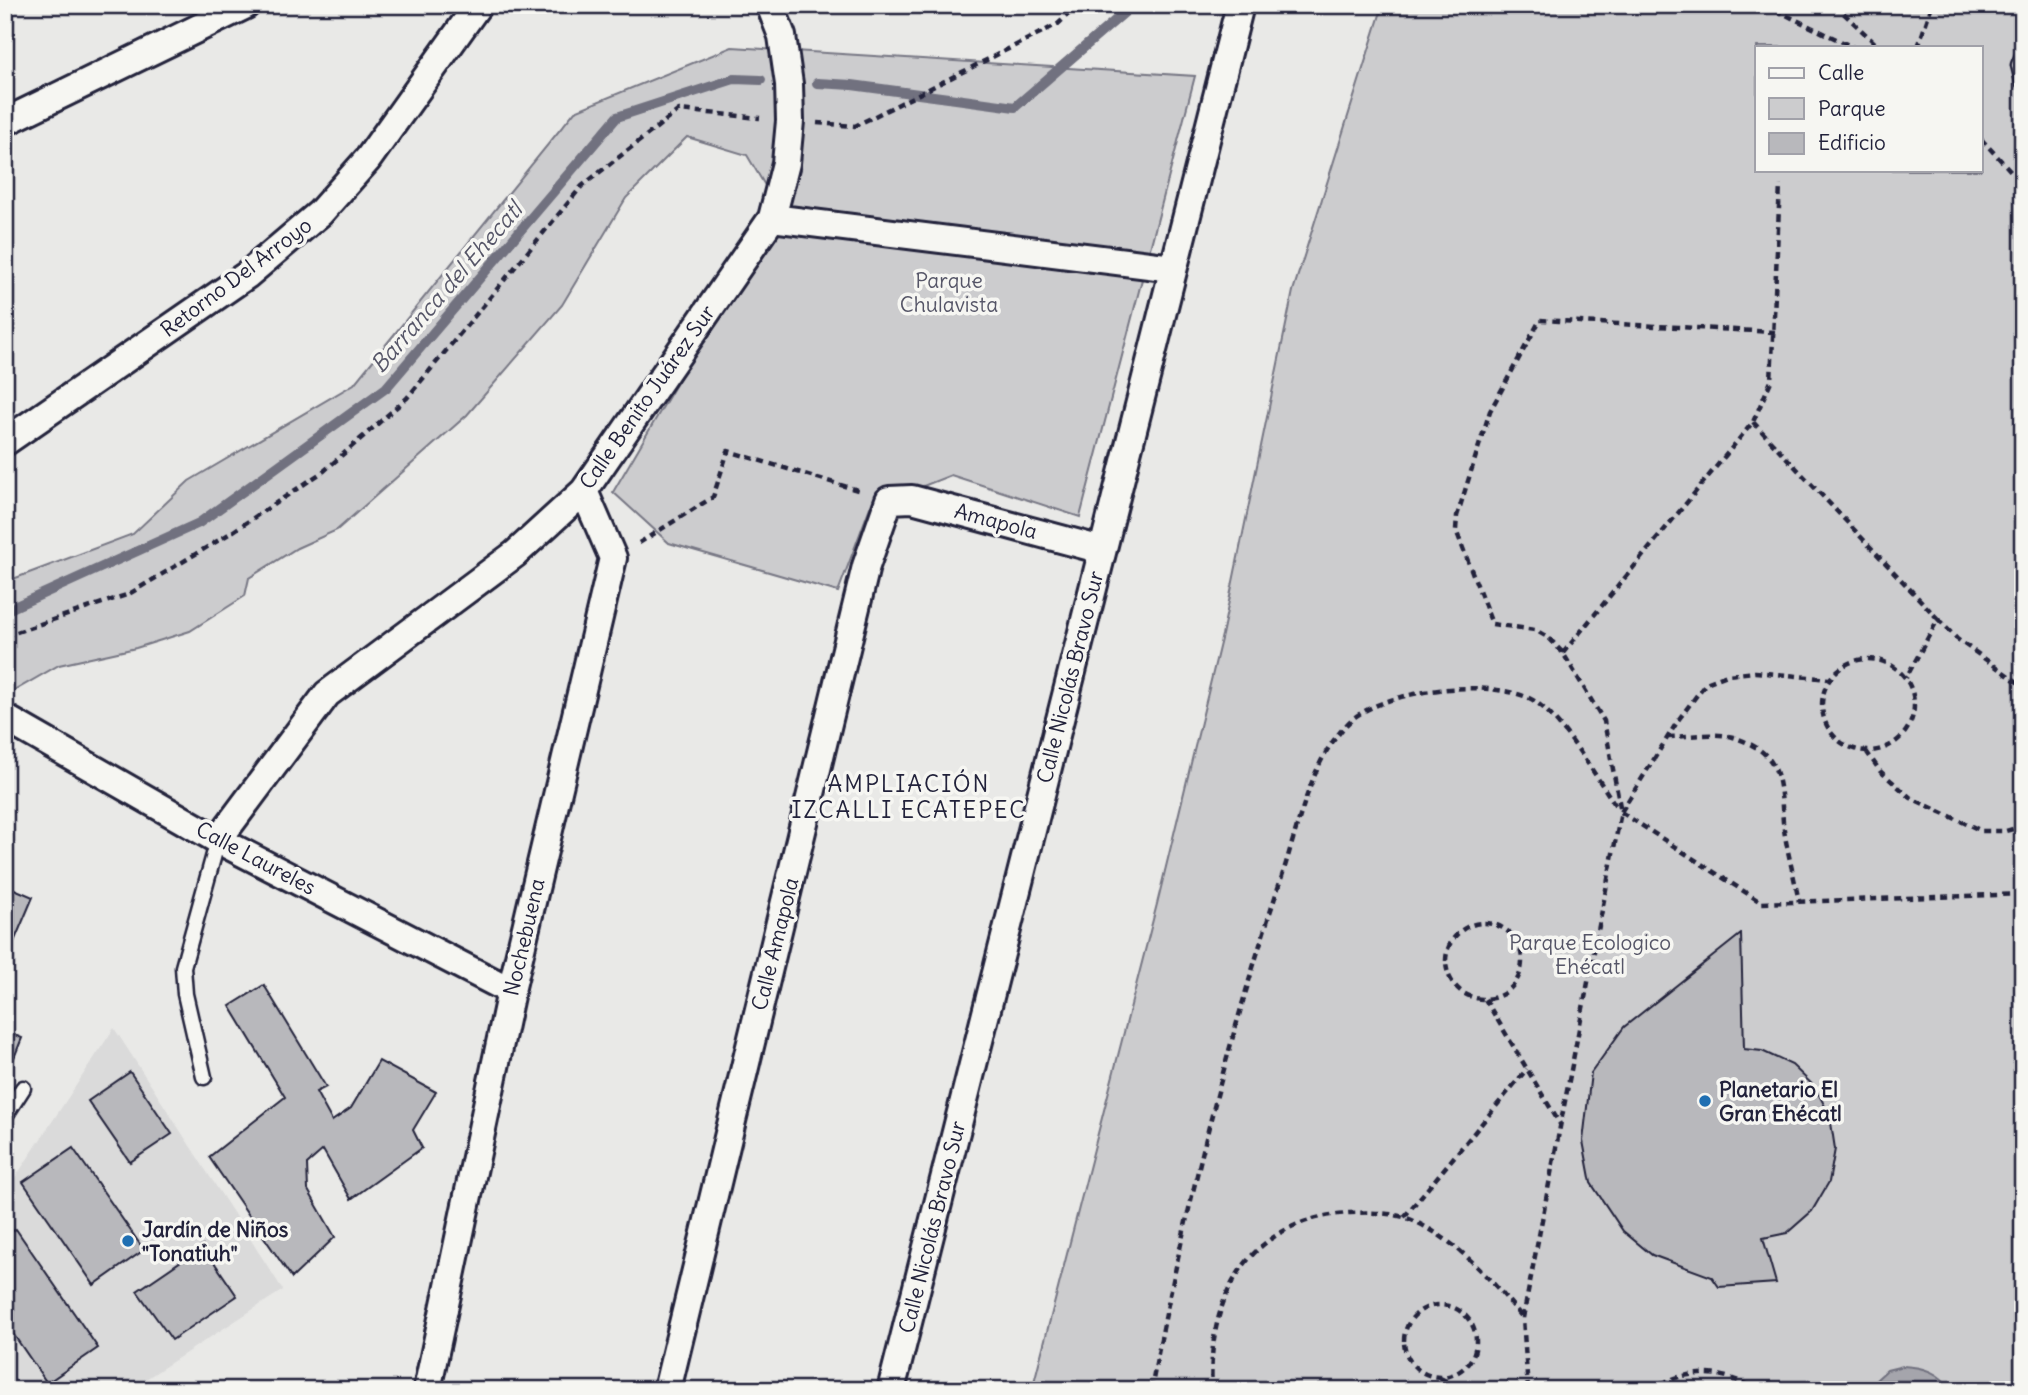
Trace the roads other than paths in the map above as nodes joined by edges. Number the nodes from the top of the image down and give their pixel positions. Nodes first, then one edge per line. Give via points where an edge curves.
1 (246, 5) edge
2 (478, 5) edge
3 (770, 5) edge
4 (1240, 5) edge
5 (2023, 56) edge
6 (2023, 81) edge
7 (5, 122) edge
8 (772, 218) junction
9 (1173, 268) junction
10 (5, 442) edge
11 (584, 491) junction
12 (889, 500) joint
13 (1102, 550) junction
14 (5, 718) edge
15 (218, 840) junction
16 (511, 991) junction
17 (204, 1077) dead end
18 (23, 1088) dead end
19 (5, 1116) edge
20 (427, 1390) edge
21 (667, 1390) edge
22 (891, 1390) edge

1 - 7 street
2 - 10 street, Retorno Del Arroyo via 368,159 320,213 247,275
3 - 8 street via 782,36 790,121 786,163
4 - 9 street, Calle Nicolás Bravo Sur
5 - 6 lane via 2019,65
8 - 9 street
8 - 11 street, Calle Benito Juárez Sur
9 - 13 street, Calle Nicolás Bravo Sur
11 - 15 street, Calle Benito Juárez Sur via 515,554 327,694
11 - 16 street, Nochebuena via 613,558
12 - 13 street, Amapola via 912,499
12 - 21 street, Calle Amapola via 866,566
13 - 22 street, Calle Nicolás Bravo Sur
14 - 15 street, Calle Laureles
15 - 16 street, Calle Laureles
15 - 17 lane via 183,967
16 - 20 street, Nochebuena
18 - 19 lane

